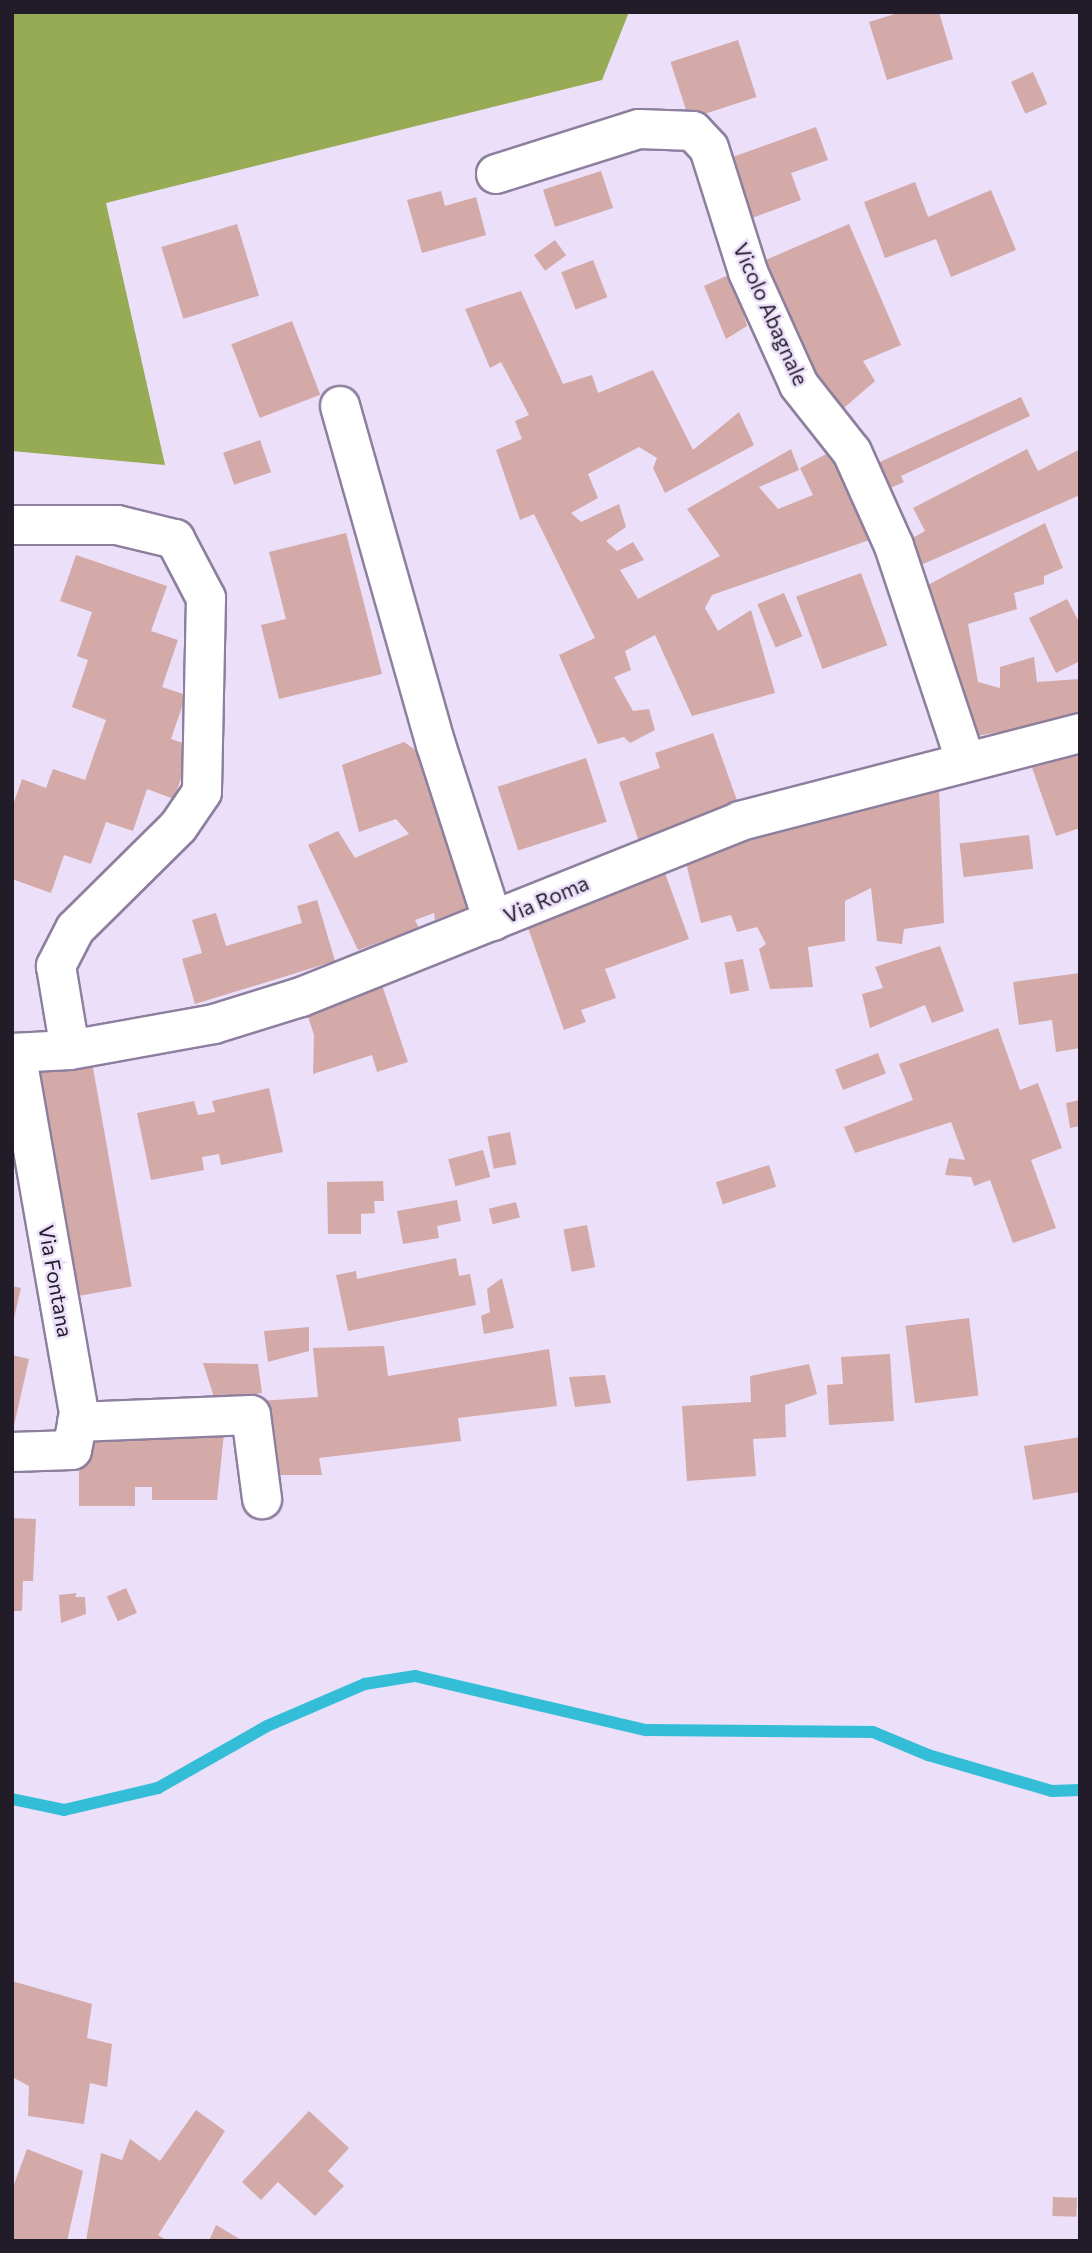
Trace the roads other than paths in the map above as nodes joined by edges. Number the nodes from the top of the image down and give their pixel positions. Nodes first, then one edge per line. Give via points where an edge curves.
1 (496, 174) dead end
2 (340, 406) dead end
3 (12, 525) edge
4 (1080, 733) edge
5 (965, 760) junction
6 (493, 921) junction
7 (70, 1051) junction
8 (14, 1053) edge
9 (77, 1422) junction
10 (12, 1452) edge
11 (262, 1499) dead end

1 - 5 street, Vicolo Abagnale via 639,129 693,131 709,148 748,272 799,385 852,452 894,546
2 - 6 street via 436,745
3 - 7 street via 117,526 175,539 206,598 202,792 178,827 75,929 57,966
4 - 5 street, Via Roma
5 - 6 street, Via Roma via 740,821
6 - 7 street, Via Roma via 301,997 214,1024
7 - 8 street, Via Roma
8 - 9 street, Via Fontana
9 - 10 street via 72,1450
9 - 11 street via 251,1415

